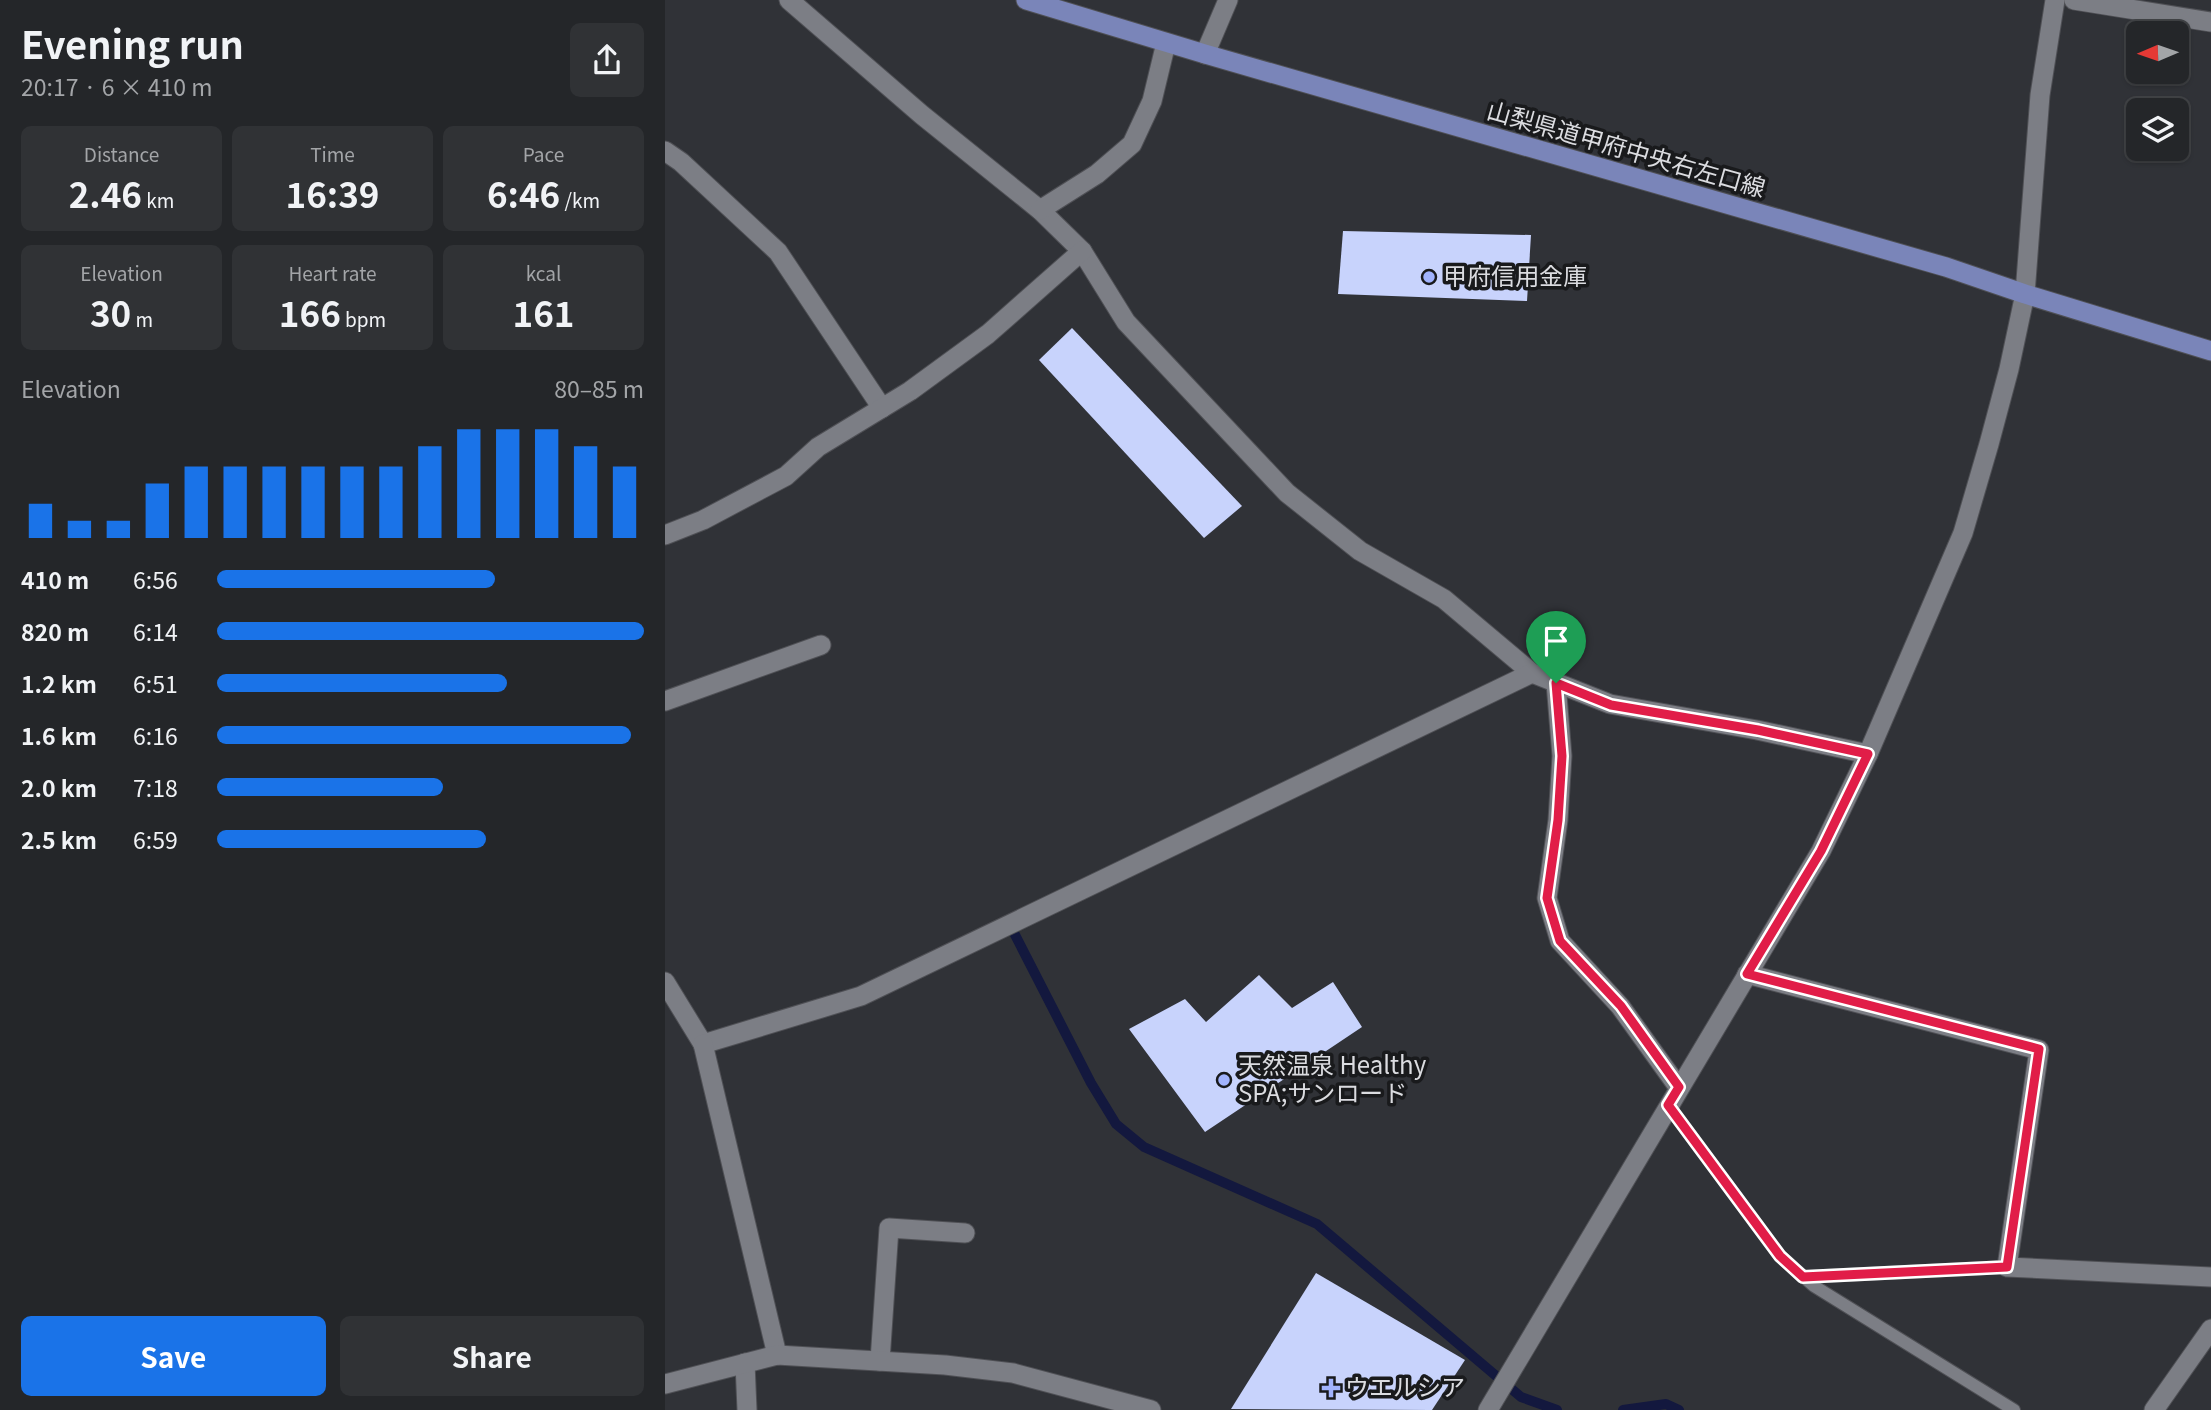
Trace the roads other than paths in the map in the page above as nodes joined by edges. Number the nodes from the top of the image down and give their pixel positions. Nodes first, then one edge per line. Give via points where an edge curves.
1 (789, 0) edge
2 (1026, 0) edge
3 (1228, 0) edge
4 (2055, 0) edge
5 (2074, 0) edge
6 (2211, 22) edge
7 (1166, 43) junction
8 (1205, 54) junction
9 (665, 151) edge
10 (1040, 210) junction
11 (1082, 251) junction
12 (2025, 294) junction
13 (2211, 351) edge
14 (882, 408) junction
15 (665, 535) edge
16 (821, 645) dead end
17 (1532, 673) junction
18 (1556, 683) junction
19 (665, 701) edge
20 (1868, 754) junction
21 (1747, 974) junction
22 (665, 982) edge
23 (703, 1044) junction
24 (1674, 1096) junction
25 (965, 1233) dead end
26 (2007, 1267) junction
27 (1803, 1277) junction
28 (2211, 1277) edge
29 (2211, 1329) edge
30 (777, 1355) junction
31 (880, 1361) junction
32 (745, 1363) junction
33 (665, 1384) edge
34 (747, 1410) edge
35 (1151, 1410) edge
36 (1488, 1410) edge
37 (2014, 1410) edge
38 (2154, 1410) edge

1 - 10 street
2 - 7 main road, 山梨県道甲府中央右左口線
3 - 8 street
4 - 12 street via 2040,94
5 - 6 street
7 - 8 main road, 山梨県道甲府中央右左口線
7 - 10 street via 1152,102 1132,144 1097,174
8 - 12 main road, 山梨県道甲府中央右左口線 via 1946,267
9 - 14 street via 778,252
10 - 11 street
11 - 14 street via 988,334
11 - 17 street via 1126,322 1287,493 1360,551 1444,599
12 - 13 main road, 山梨県道甲府中央右左口線
12 - 20 street via 1963,533
14 - 15 street via 818,447 786,476
16 - 19 street
17 - 18 street
17 - 23 street via 861,996
18 - 20 street via 1611,705
18 - 24 street via 1562,756 1547,898 1560,941 1621,1006
20 - 21 street via 1821,851
21 - 24 street
21 - 26 street via 2039,1049
22 - 23 street
23 - 30 street
24 - 27 lane via 1780,1256
24 - 36 street
25 - 31 street via 889,1228
26 - 27 lane
26 - 28 street
27 - 37 lane
29 - 38 street
30 - 31 street
30 - 32 street
31 - 35 street via 1013,1373
32 - 33 street
32 - 34 street

